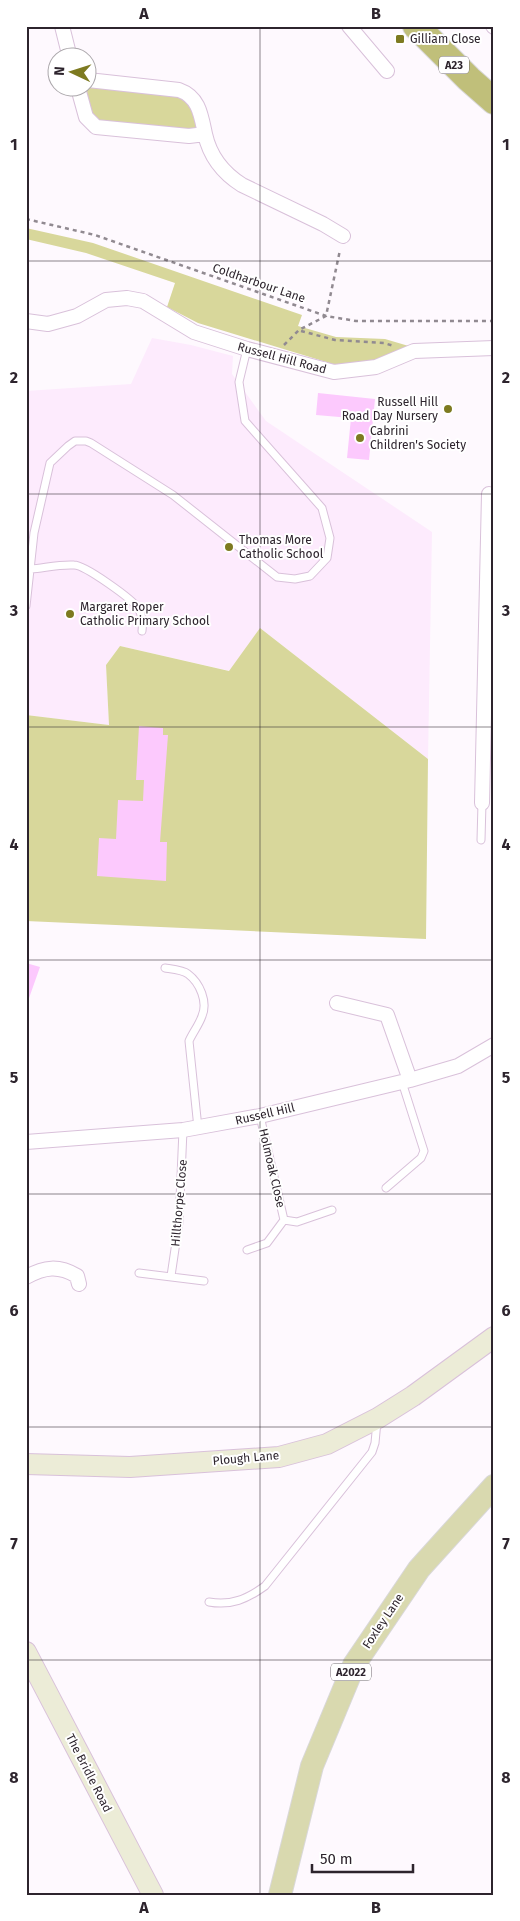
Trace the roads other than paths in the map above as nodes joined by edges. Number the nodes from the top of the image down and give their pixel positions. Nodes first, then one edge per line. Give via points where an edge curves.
1 (62, 26) edge
2 (349, 26) edge
3 (416, 26) edge
4 (68, 48) edge
5 (387, 71) dead end
6 (98, 81) edge
7 (81, 98) edge
8 (494, 101) edge
9 (205, 134) junction
10 (343, 236) road end
11 (26, 321) edge
12 (494, 348) edge
13 (247, 349) junction
14 (489, 494) dead end
15 (31, 569) junction
16 (26, 606) edge
17 (490, 625) edge
18 (142, 631) dead end
19 (482, 802) joint
20 (481, 840) dead end
21 (165, 968) dead end
22 (337, 1003) dead end
23 (494, 1045) edge
24 (406, 1081) junction
25 (260, 1116) junction
26 (198, 1128) junction
27 (183, 1130) junction
28 (26, 1142) edge
29 (386, 1188) dead end
30 (332, 1210) dead end
31 (284, 1220) junction
32 (247, 1250) dead end
33 (139, 1274) dead end
34 (171, 1276) junction
35 (26, 1277) edge
36 (204, 1281) dead end
37 (79, 1284) dead end
38 (494, 1337) edge
39 (378, 1418) junction
40 (26, 1464) edge
41 (494, 1486) edge
42 (209, 1602) dead end
43 (26, 1652) edge
44 (152, 1895) edge
45 (280, 1895) edge

1 - 4 street
2 - 5 street
3 - 8 highway, A23
6 - 9 street via 186,93 197,103
7 - 9 street via 86,117 96,126 189,136
9 - 10 street via 215,159 242,186
11 - 13 street, Russell Hill Road via 48,324 77,316 106,300 126,298 143,301 194,332
12 - 13 street, Russell Hill Road via 414,351 376,367 334,372
13 - 15 lane via 239,382 245,421 322,508 330,538 327,558 310,576 295,579 277,577 173,495 96,446 80,440 68,446 50,463 34,533
14 - 17 street
15 - 16 lane
15 - 18 lane via 74,564 84,568 131,599 143,621
17 - 19 street
19 - 20 lane
21 - 26 lane via 187,973 201,990 205,1003 202,1017 189,1041
22 - 24 street via 387,1015
23 - 24 street, Russell Hill via 458,1066
24 - 25 street, Russell Hill
24 - 29 lane via 424,1150 421,1158
25 - 26 street, Russell Hill
25 - 31 lane, Holmoak Close
26 - 27 street, Russell Hill
27 - 28 street, Russell Hill
27 - 34 lane, Hillthorpe Close via 179,1222
30 - 31 lane, Holmoak Close via 297,1222
31 - 32 lane, Holmoak Close via 267,1243
33 - 34 lane
34 - 36 lane
35 - 37 street via 50,1268 66,1270 77,1276
38 - 39 main road, Plough Lane
39 - 40 main road, Plough Lane via 328,1444 279,1456 130,1467
39 - 42 lane via 372,1452 264,1586 249,1598 219,1604
41 - 45 main road, Foxley Lane / A2022 via 419,1569 354,1665 312,1766
43 - 44 main road, The Bridle Road

